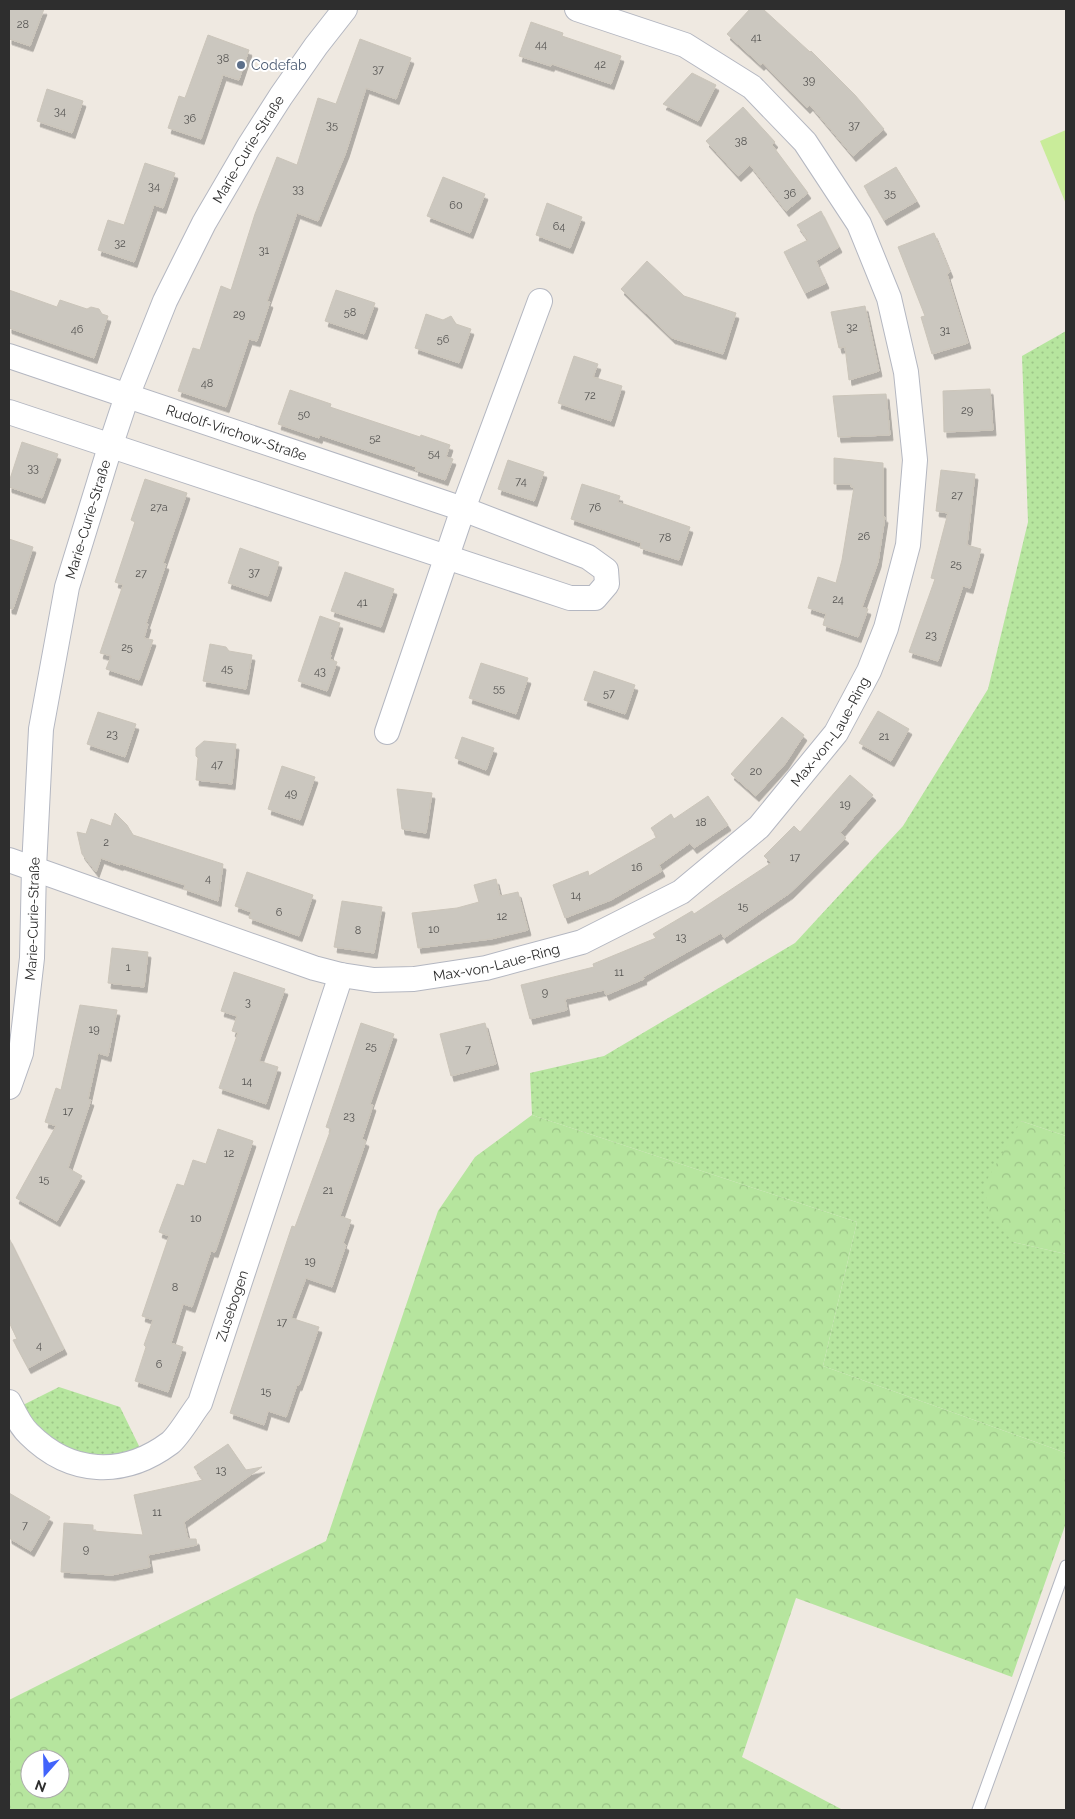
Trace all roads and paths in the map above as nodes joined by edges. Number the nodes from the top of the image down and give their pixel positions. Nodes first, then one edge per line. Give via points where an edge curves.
1 (345, 9) edge
2 (577, 9) edge
3 (540, 301) dead end
4 (9, 356) edge
5 (127, 396) junction
6 (9, 412) edge
7 (110, 447) junction
8 (463, 509) junction
9 (447, 558) junction
10 (387, 732) dead end
11 (9, 860) edge
12 (34, 868) junction
13 (341, 975) junction
14 (9, 1087) edge
15 (9, 1402) edge
16 (1066, 1566) edge
17 (978, 1810) edge

1 - 5 street, Marie-Curie-Straße via 281,96 204,223 165,301
2 - 13 street, Max-von-Laue-Ring via 684,45 752,87 805,142 859,224 889,298 906,372 915,460 908,545 886,628 869,671 836,733 759,827 681,892 582,942 486,968 414,979 374,980
3 - 8 street
4 - 5 street, Rudolf-Virchow-Straße
5 - 7 street, Marie-Curie-Straße
5 - 8 street, Rudolf-Virchow-Straße
6 - 7 street, Rudolf-Virchow-Straße
7 - 9 street, Rudolf-Virchow-Straße
7 - 12 street, Marie-Curie-Straße via 67,587 41,729
8 - 9 street
8 - 9 street, Rudolf-Virchow-Straße via 588,557 606,570 607,584 595,598 570,598
9 - 10 street
11 - 12 street, Max-von-Laue-Ring
12 - 13 street, Max-von-Laue-Ring
12 - 14 street, Marie-Curie-Straße via 32,958 21,1053
13 - 15 street, Zusebogen via 200,1403 172,1442 148,1457 127,1464 92,1468 74,1464 54,1454 28,1433
16 - 17 lane

